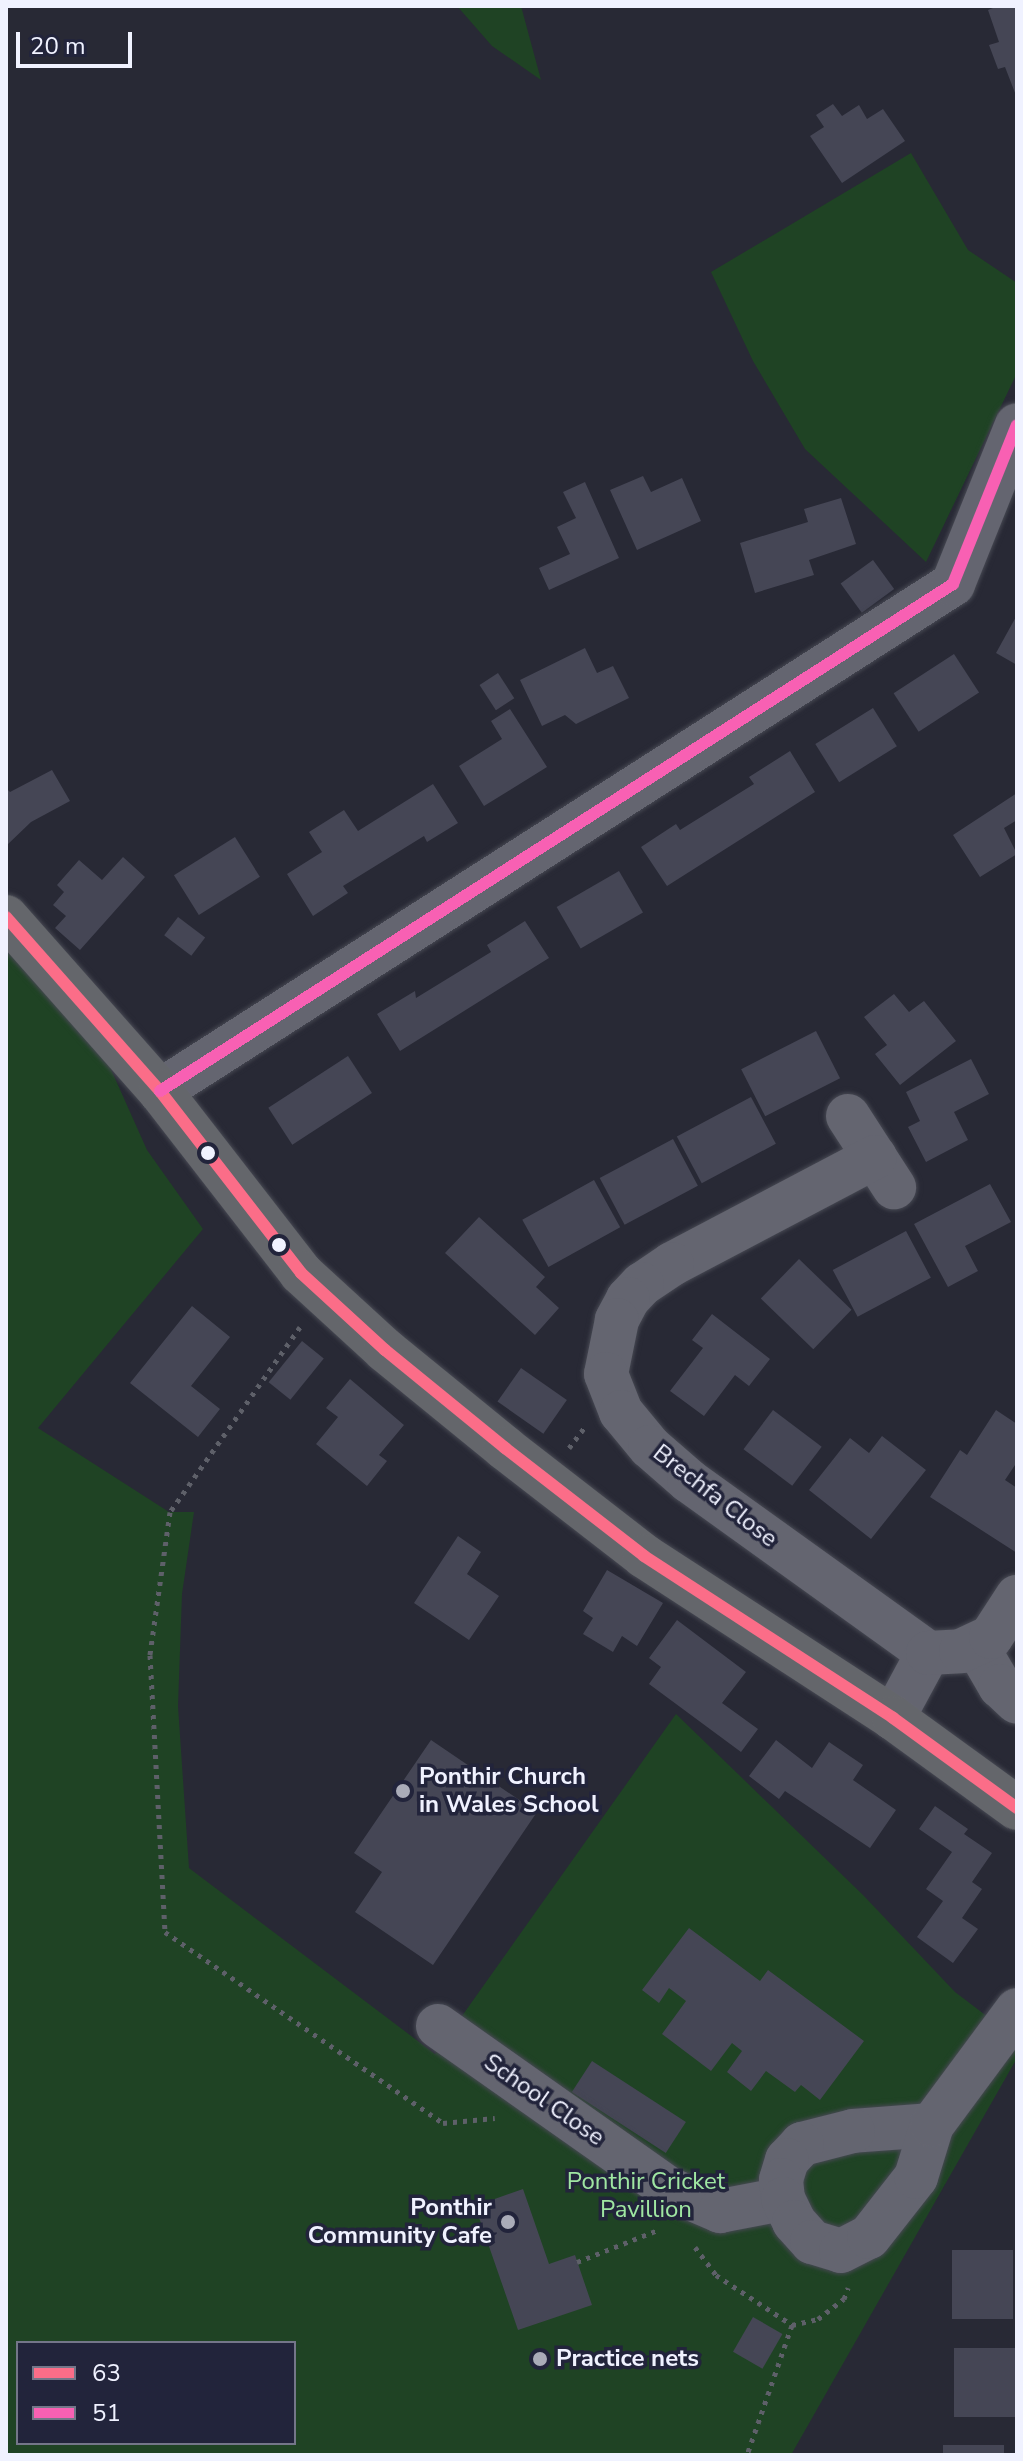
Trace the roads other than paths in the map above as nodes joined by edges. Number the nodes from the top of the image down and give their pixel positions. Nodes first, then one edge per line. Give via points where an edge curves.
1 (1017, 425) edge
2 (6, 917) edge
3 (160, 1091) junction
4 (848, 1116) dead end
5 (1017, 1597) edge
6 (976, 1645) junction
7 (928, 1653) junction
8 (1017, 1702) edge
9 (893, 1718) junction
10 (1017, 1808) edge
11 (1017, 2010) edge
12 (438, 2026) dead end
13 (932, 2125) junction
14 (783, 2199) junction

1 - 3 street via 953,584
2 - 3 main road
3 - 9 main road via 301,1273 385,1350 644,1556
4 - 7 street, Brechfa Close via 884,1172 672,1264 642,1284 617,1320 606,1374 621,1412 689,1481
5 - 6 street via 991,1637
6 - 7 street
6 - 8 street via 1000,1686
7 - 9 street
9 - 10 main road
11 - 13 street
12 - 14 street, School Close via 669,2189 720,2211
13 - 14 street via 853,2131 802,2144 787,2160
13 - 14 street via 916,2177 869,2237 841,2251 812,2242

